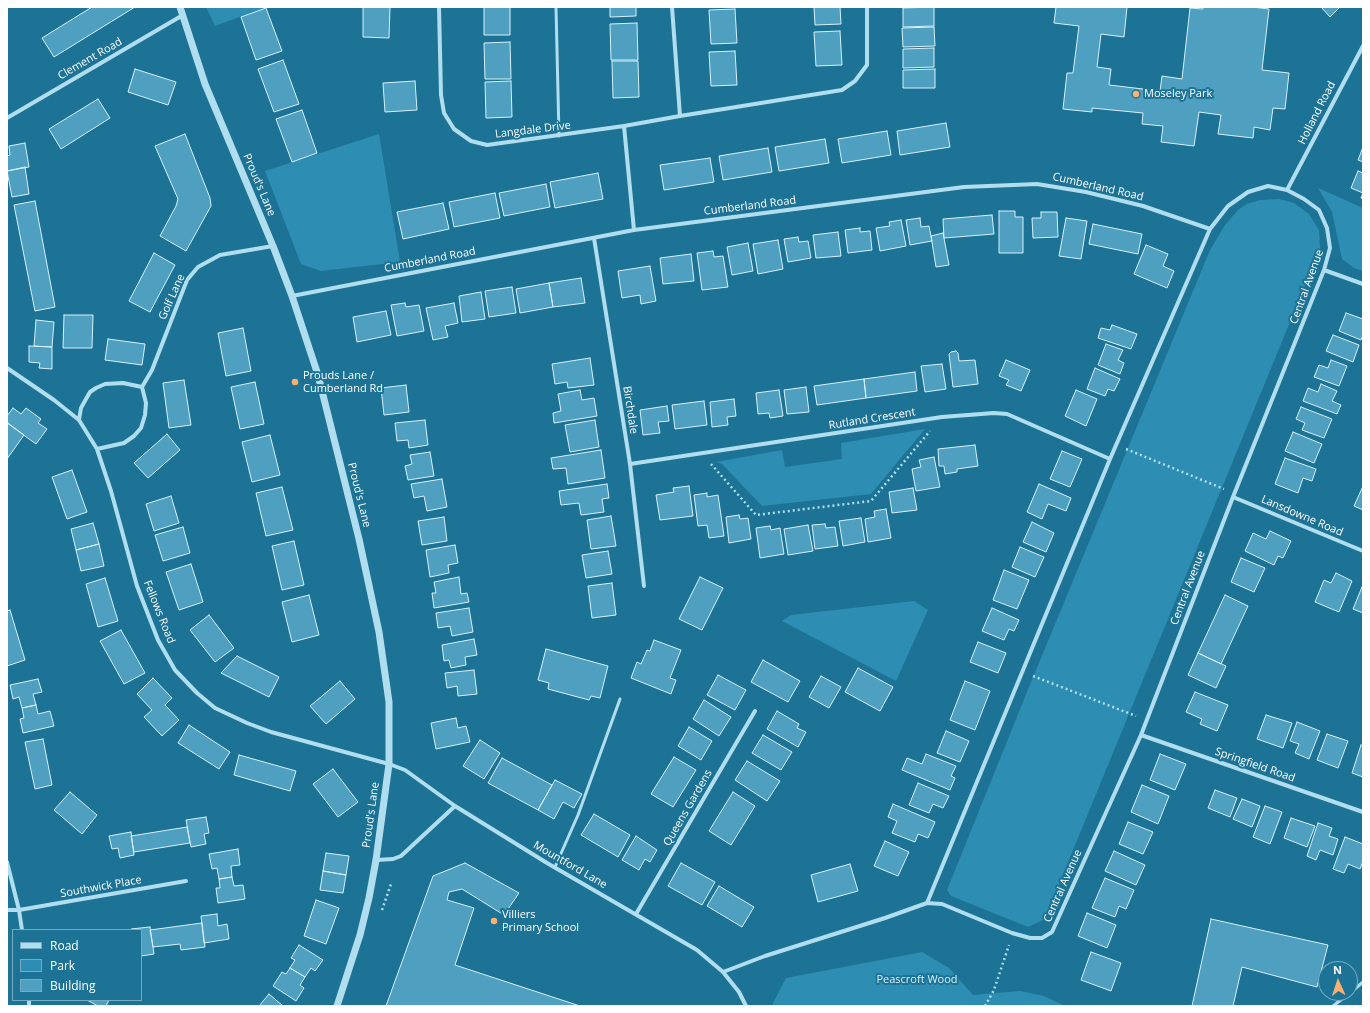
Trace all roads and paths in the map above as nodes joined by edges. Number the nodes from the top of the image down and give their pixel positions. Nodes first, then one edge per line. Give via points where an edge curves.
1 (180, 7) edge
2 (439, 7) edge
3 (556, 7) edge
4 (672, 7) edge
5 (867, 7) edge
6 (183, 16) junction
7 (1363, 46) edge
8 (680, 116) junction
9 (7, 118) edge
10 (624, 126) junction
11 (559, 136) junction
12 (1287, 190) junction
13 (1210, 229) junction
14 (634, 230) junction
15 (594, 238) junction
16 (273, 246) junction
17 (1324, 270) junction
18 (1363, 284) edge
19 (292, 296) junction
20 (7, 368) edge
21 (142, 387) junction
22 (942, 417) junction
23 (79, 420) junction
24 (1116, 445) junction
25 (97, 449) junction
26 (702, 453) junction
27 (1110, 459) junction
28 (630, 464) junction
29 (1234, 495) junction
30 (1363, 551) edge
31 (644, 586) dead end
32 (1023, 672) junction
33 (620, 699) dead end
34 (755, 711) dead end
35 (1147, 720) junction
36 (1141, 735) junction
37 (389, 764) junction
38 (455, 806) junction
39 (1363, 812) edge
40 (376, 860) junction
41 (7, 862) edge
42 (555, 867) junction
43 (186, 882) dead end
44 (927, 903) junction
45 (7, 910) edge
46 (19, 910) junction
47 (636, 914) junction
48 (22, 929) edge
49 (1012, 933) junction
50 (723, 972) junction
51 (337, 1006) edge
52 (746, 1006) edge
53 (985, 1006) edge

1 - 6 street, Proud's Lane
2 - 11 street, Langdale Drive via 441,95 444,113 454,129 471,141 487,145
3 - 11 lane
4 - 8 street
5 - 8 street, Langdale Drive via 867,65 855,81 842,90
6 - 9 street, Clement Road
6 - 16 street, Proud's Lane via 205,84
7 - 12 street, Holland Road
8 - 10 street, Langdale Drive
10 - 11 street, Langdale Drive
10 - 14 street
12 - 13 street, Central Avenue via 1268,186 1248,192 1228,206
12 - 17 street, Central Avenue via 1319,210 1327,228 1330,248
13 - 14 street, Cumberland Road via 1143,206 1086,192 1037,184 964,187
13 - 24 street, Central Avenue
14 - 15 street, Cumberland Road
15 - 19 street, Cumberland Road
15 - 28 street, Birchdale
16 - 19 street, Proud's Lane
16 - 21 street, Golf Lane via 220,255 198,267 187,280 152,370
17 - 18 street
17 - 29 street, Central Avenue
19 - 37 street, Proud's Lane via 318,375 379,632 389,702
20 - 23 street, Fellows Road
21 - 23 street via 123,383 105,384 96,388 90,392 81,408
21 - 25 street via 146,404 141,428 124,443
22 - 26 street, Rutland Crescent
22 - 26 path via 871,500 756,515
22 - 27 street, Rutland Crescent via 1007,414
23 - 25 street, Fellows Road
24 - 27 street, Central Avenue
24 - 29 path
25 - 37 street, Fellows Road via 112,491 137,586 158,640 175,670 215,708 247,723
26 - 28 street, Rutland Crescent
27 - 32 street, Central Avenue
28 - 31 street, Birchdale
29 - 30 street, Lansdowne Road
29 - 35 street, Central Avenue
32 - 35 path
32 - 44 street, Central Avenue
33 - 42 lane via 578,815
34 - 47 street, Queens Gardens
35 - 36 street, Central Avenue
36 - 39 street, Springfield Road
36 - 49 street, Central Avenue via 1052,932 1042,938
37 - 38 street, Fellows Road via 404,770
37 - 40 street, Proud's Lane
38 - 40 street via 401,856
38 - 42 street, Mountford Lane
40 - 51 street, Proud's Lane via 360,935
41 - 46 street
42 - 47 street, Mountford Lane
43 - 46 street, Southwick Place
44 - 49 street, Central Avenue via 942,904
44 - 50 street, Central Avenue
45 - 46 street, Southwick Place
46 - 48 street
47 - 50 street, Mountford Lane via 697,950
49 - 53 path via 994,990
50 - 52 street, Mountford Lane via 740,992

